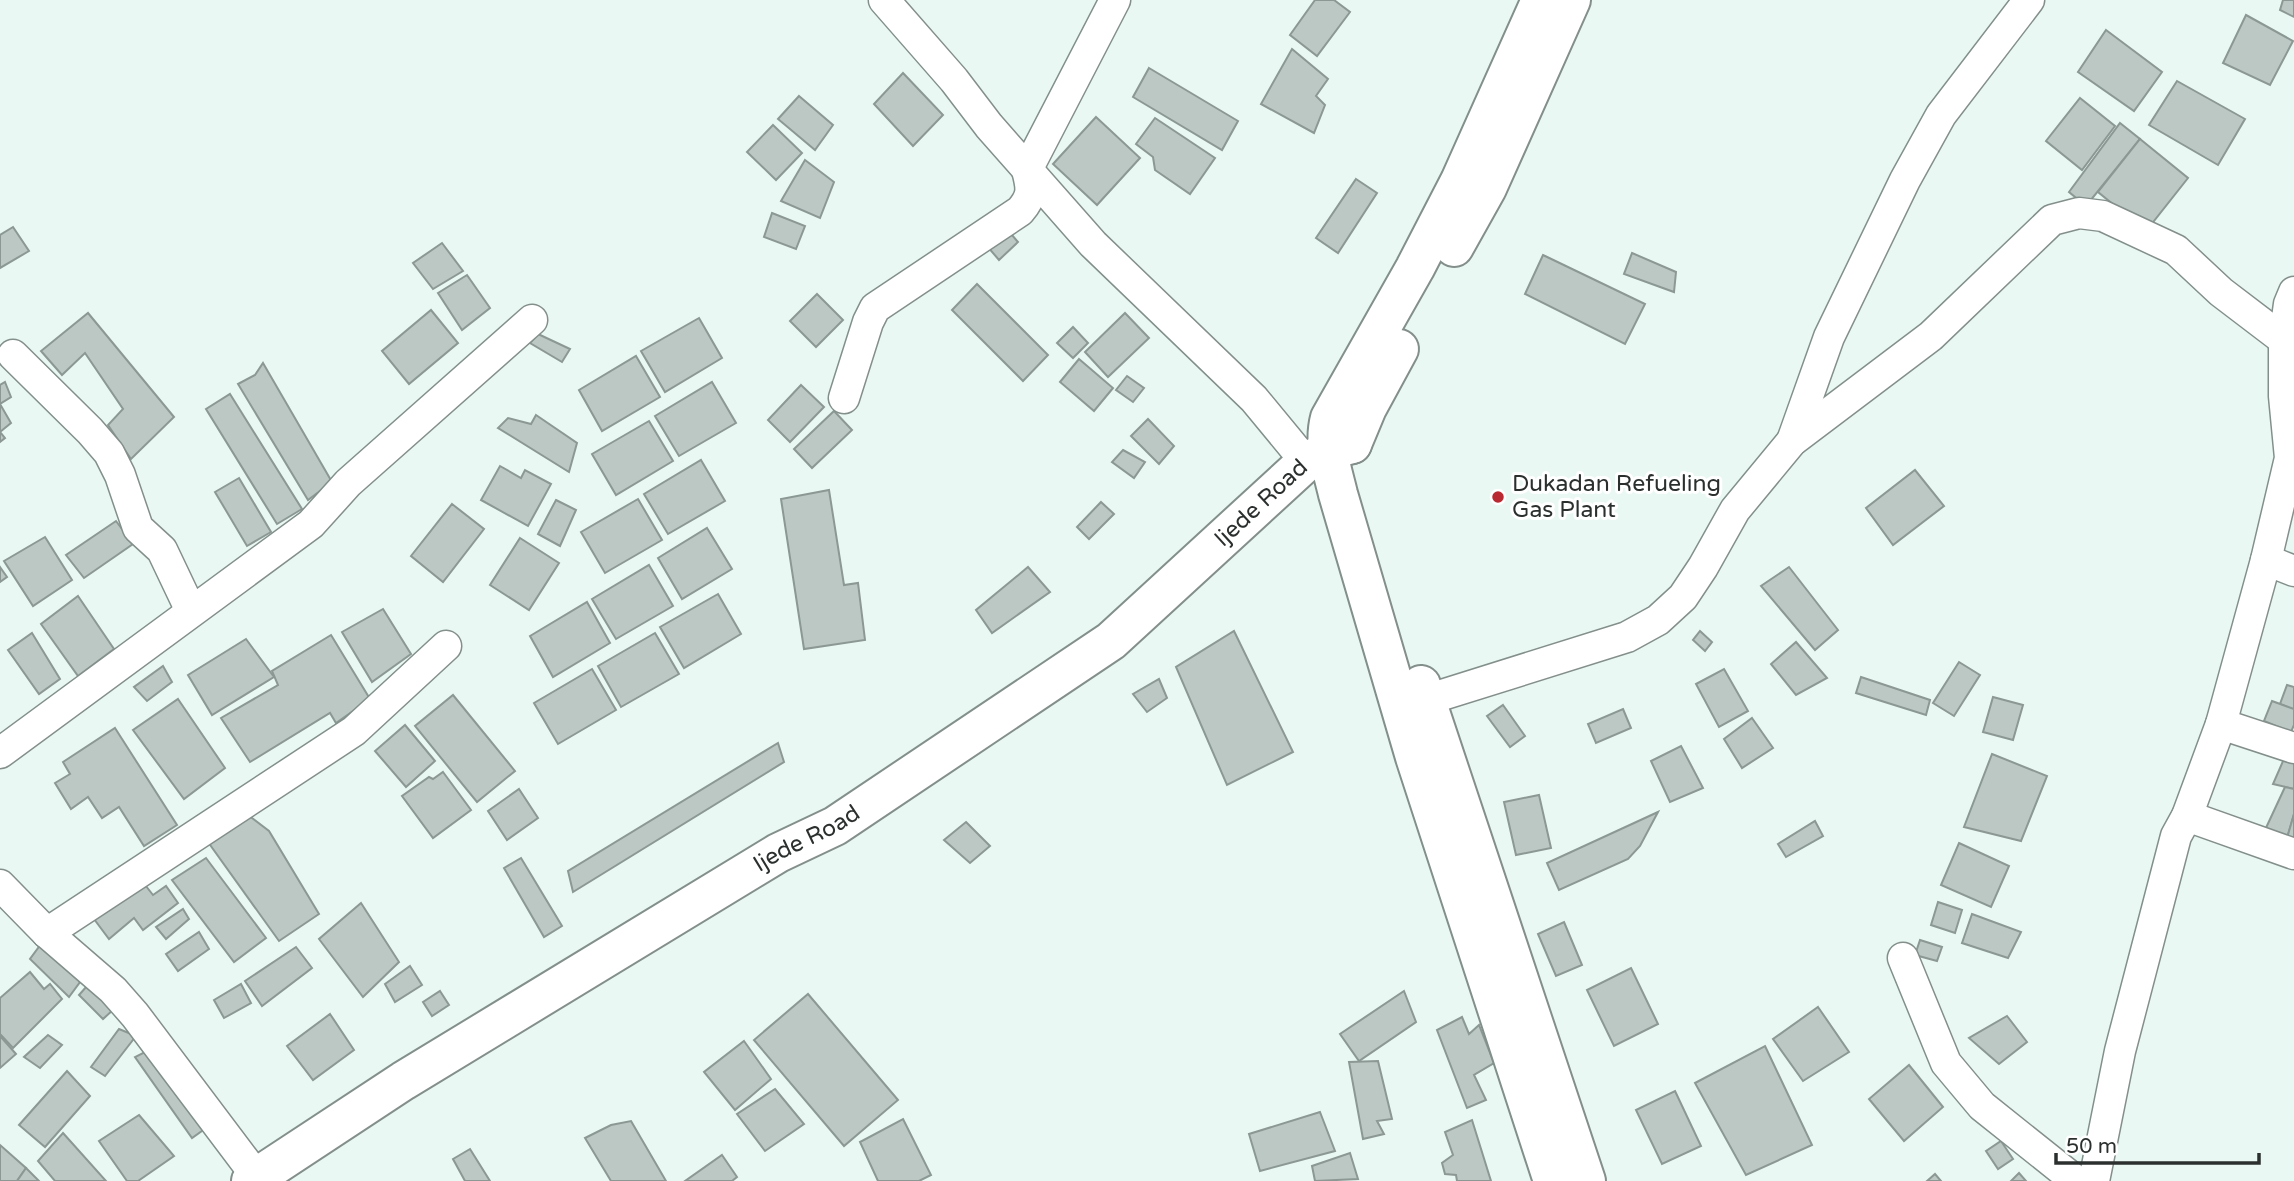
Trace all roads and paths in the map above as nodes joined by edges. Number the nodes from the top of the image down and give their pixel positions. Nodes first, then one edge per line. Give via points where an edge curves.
1 (884, 0) edge
2 (1115, 0) edge
3 (1541, 0) edge
4 (1571, 0) edge
5 (2029, 0) edge
6 (1027, 170) junction
7 (2294, 292) edge
8 (532, 320) dead end
9 (2284, 340) junction
10 (13, 355) dead end
11 (844, 398) dead end
12 (1792, 442) junction
13 (1328, 453) junction
14 (2292, 458) edge
15 (2266, 560) junction
16 (2294, 571) edge
17 (191, 611) junction
18 (446, 646) dead end
19 (1426, 700) junction
20 (2221, 724) junction
21 (2294, 748) edge
22 (0, 753) edge
23 (2188, 816) junction
24 (2294, 854) edge
25 (0, 885) edge
26 (47, 933) junction
27 (1903, 958) dead end
28 (256, 1180) edge
29 (1553, 1181) edge
30 (1586, 1181) edge
31 (2076, 1181) edge
32 (2094, 1181) edge

1 - 6 street
2 - 6 street
3 - 13 main road, Ijede Road via 1460,181 1330,418
4 - 13 main road, Ijede Road via 1487,188 1367,408
5 - 12 street via 1941,115 1905,180 1829,337
6 - 11 street via 1032,190 1020,211 875,308
6 - 13 street via 1093,244 1254,399
7 - 9 street
8 - 17 street via 348,483 311,524
9 - 12 street via 2176,250 2103,216 2079,213 2052,220 1931,336
9 - 14 street via 2284,396
10 - 17 street via 109,453 138,528 162,550
12 - 19 street via 1735,510 1683,597 1658,620 1627,637
13 - 19 main road via 1364,494
13 - 28 main road, Ijede Road via 1111,641 835,826 778,853 403,1081
13 - 29 main road via 1415,757
14 - 15 street
15 - 16 street
15 - 20 street
17 - 22 street
18 - 26 street via 354,731
19 - 30 main road
20 - 21 street
20 - 23 street
23 - 24 street
23 - 32 street via 2176,836 2120,1051
25 - 26 street
26 - 28 street via 135,1015
27 - 31 street via 1947,1063 1982,1105

